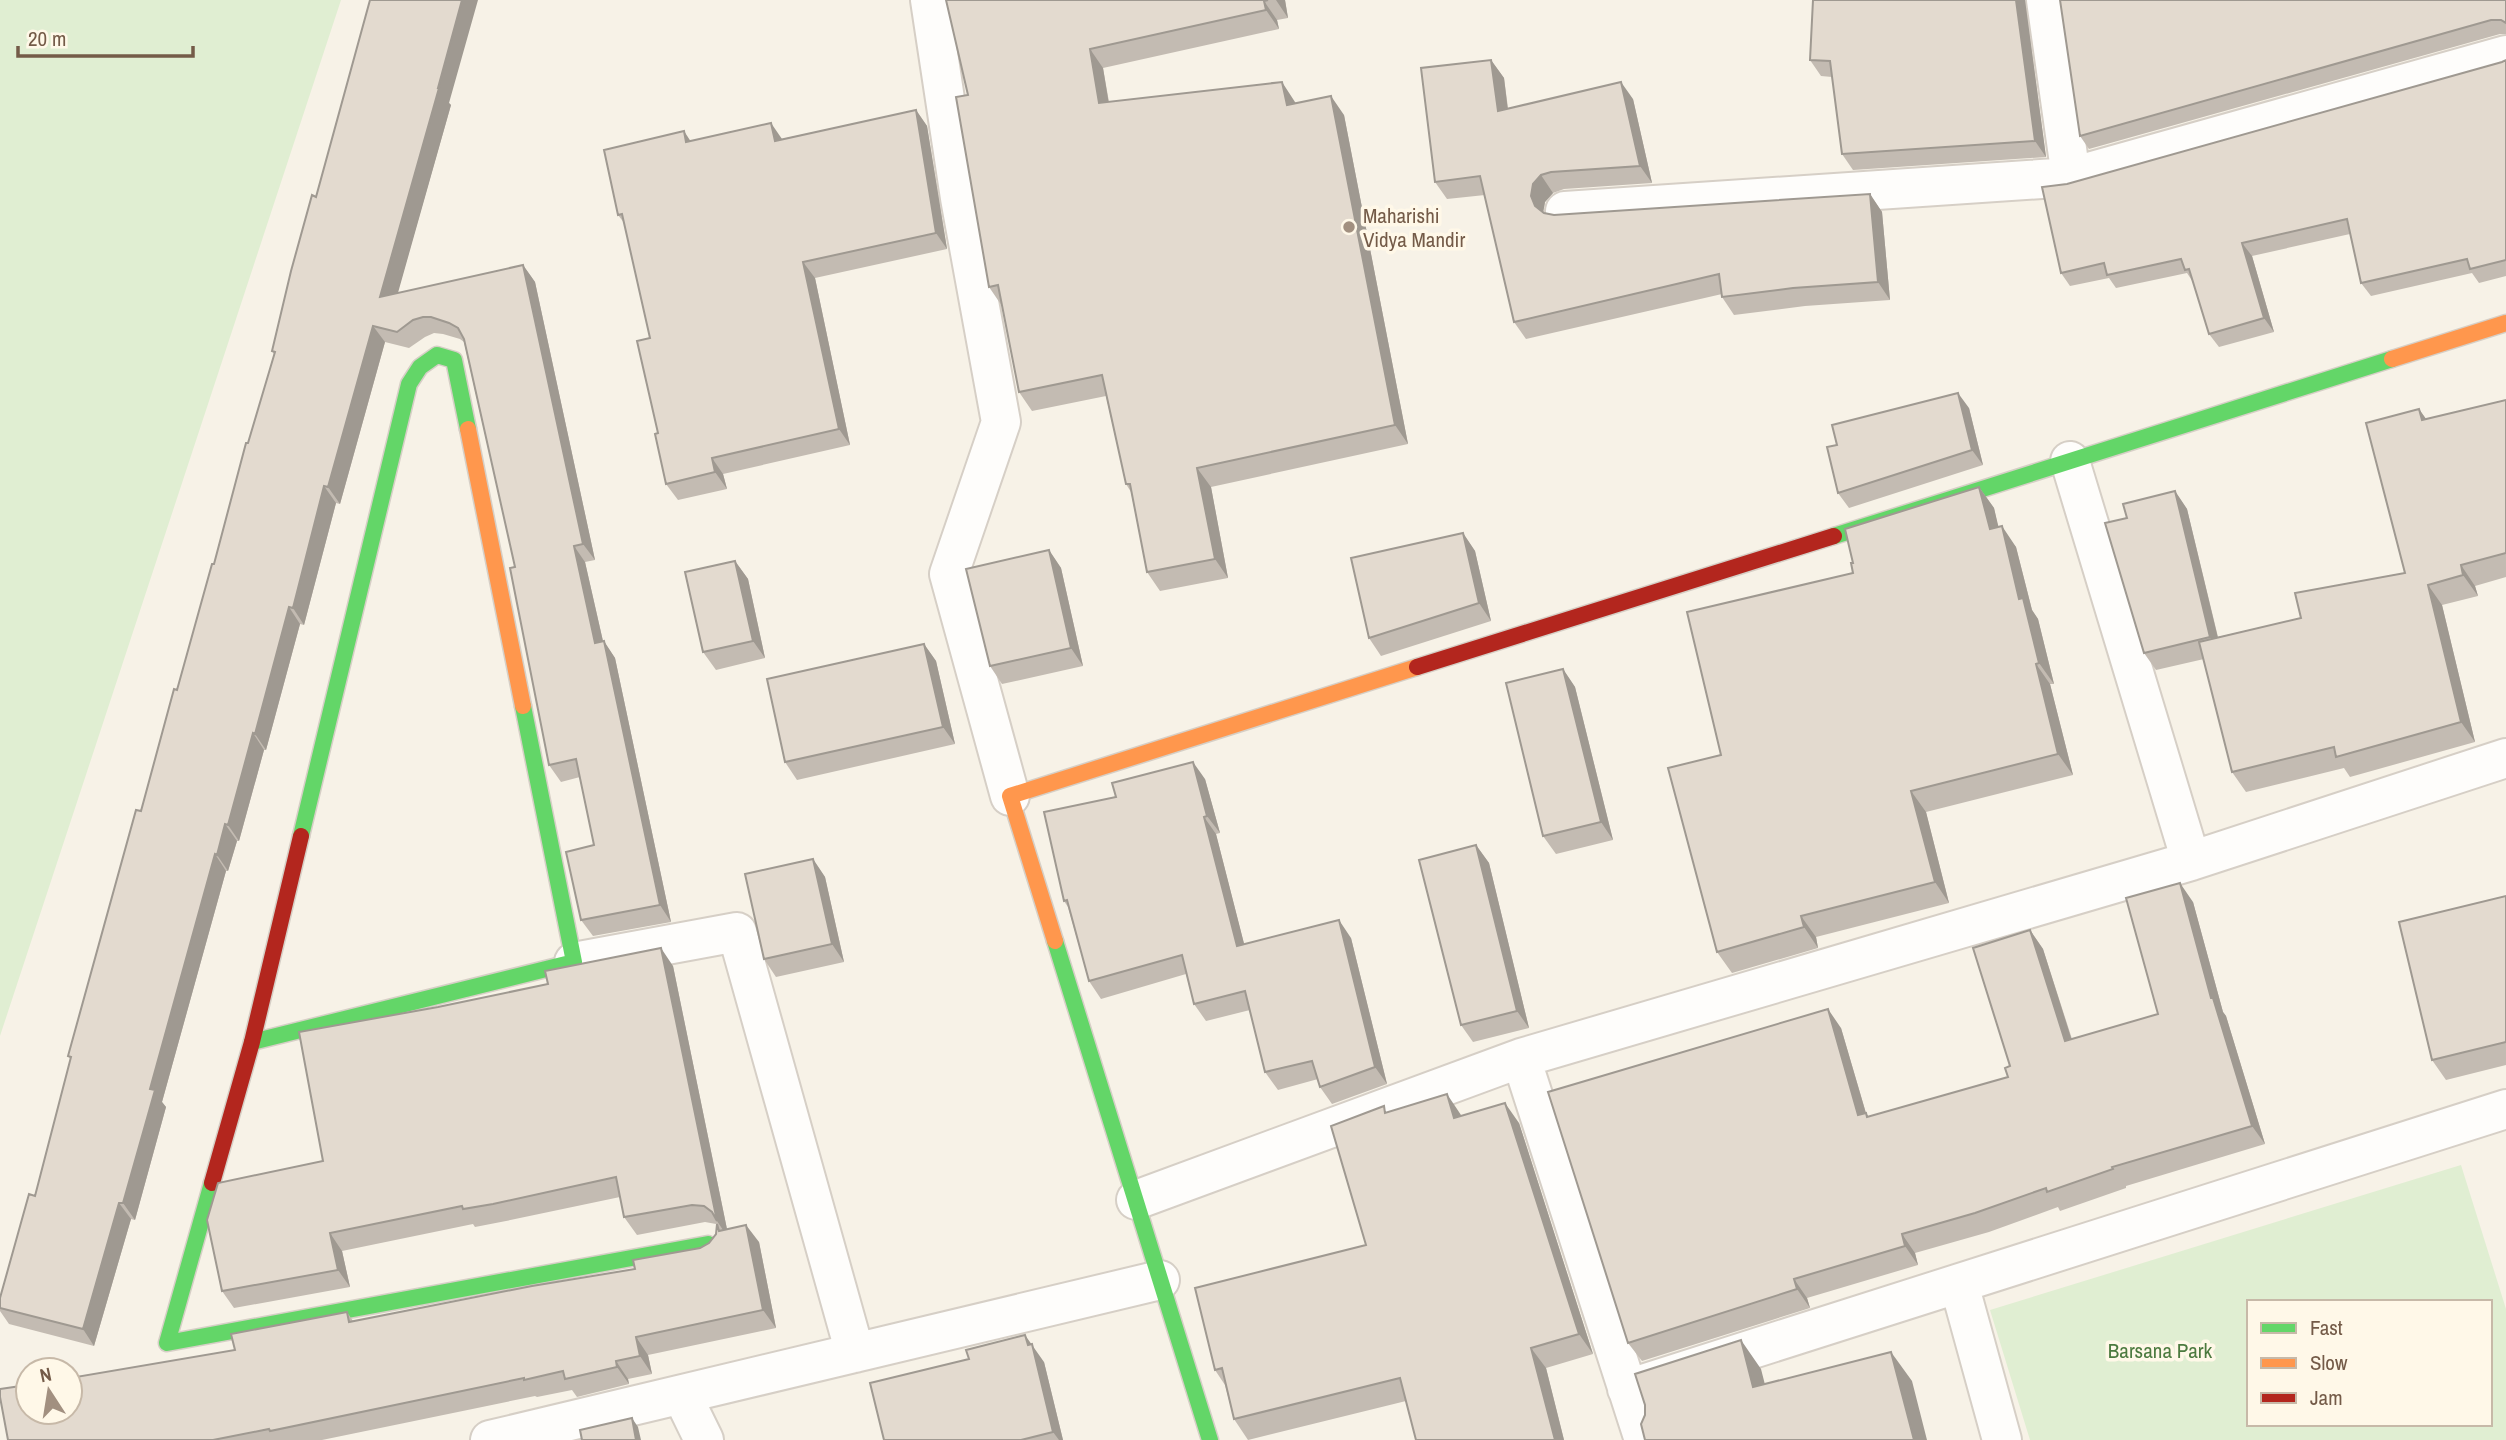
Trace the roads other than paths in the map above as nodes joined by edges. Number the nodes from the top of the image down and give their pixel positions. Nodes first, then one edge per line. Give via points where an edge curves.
1 (930, 0) edge
2 (2046, 0) edge
3 (2506, 55) edge
4 (2071, 177) junction
5 (1565, 211) edge
6 (2506, 323) edge
7 (2070, 461) junction
8 (2506, 758) edge
9 (1010, 796) junction
10 (2191, 861) junction
11 (574, 962) junction
12 (252, 1042) junction
13 (1521, 1058) junction
14 (2506, 1109) edge
15 (1136, 1200) junction
16 (708, 1244) edge
17 (1160, 1280) junction
18 (1959, 1283) junction
19 (855, 1353) junction
20 (1627, 1389) junction
21 (681, 1395) junction
22 (490, 1440) edge
23 (704, 1440) edge
24 (1210, 1440) edge
25 (1644, 1440) edge
26 (2002, 1440) edge

1 - 9 street via 1001,422 949,574
2 - 4 street
3 - 4 street
4 - 5 street
6 - 7 street
7 - 9 street
7 - 10 street
8 - 10 street
9 - 15 street
10 - 13 street
11 - 12 street
11 - 12 street via 454,360 437,355 420,367 409,384
11 - 19 street via 737,932
12 - 16 street via 167,1343
13 - 15 street
13 - 20 street
14 - 18 street
15 - 17 street
17 - 19 street
17 - 24 street
18 - 20 street
18 - 26 street
19 - 21 street
20 - 25 street
21 - 22 street
21 - 23 street

